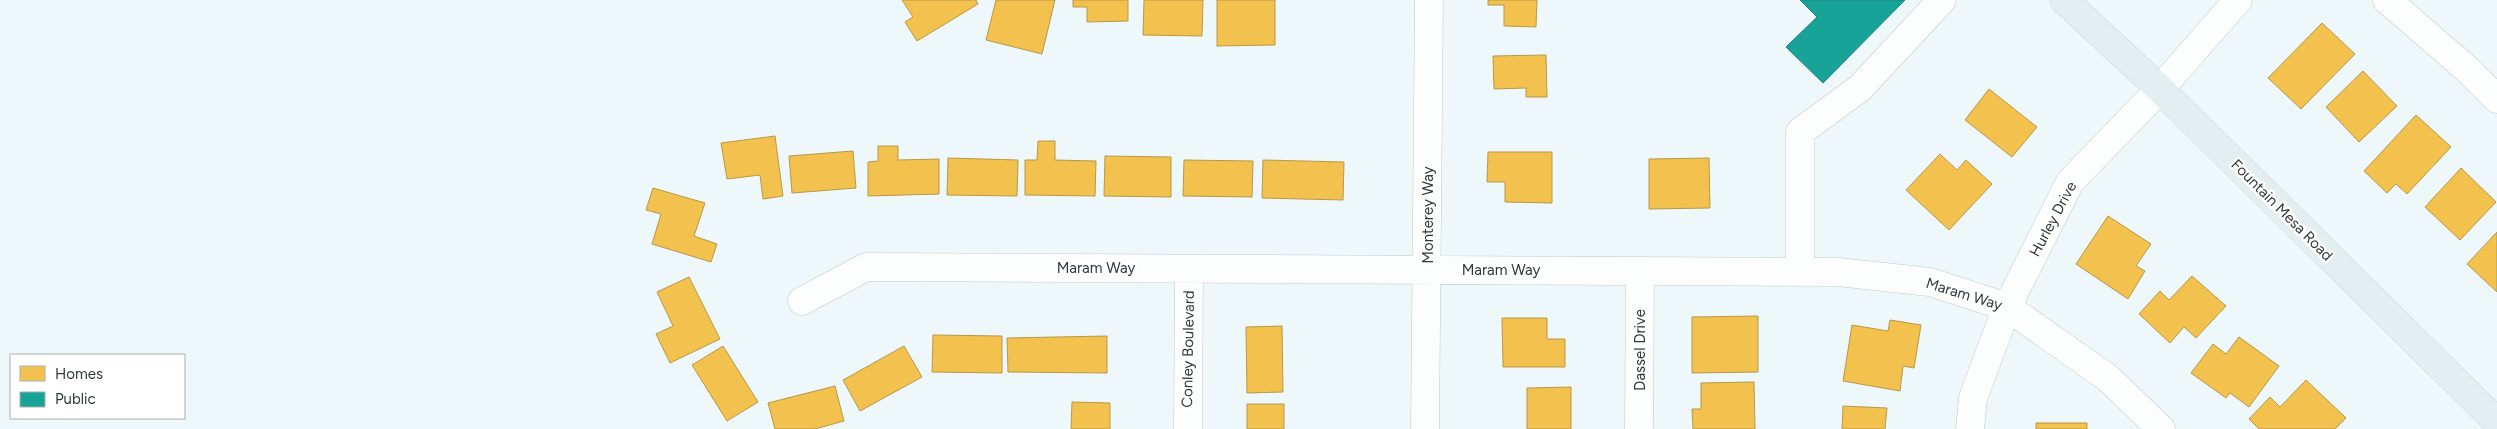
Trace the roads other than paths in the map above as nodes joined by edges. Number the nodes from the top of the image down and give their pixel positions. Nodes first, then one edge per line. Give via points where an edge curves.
1 (1429, 0) edge
2 (1942, 0) edge
3 (2064, 0) edge
4 (2238, 0) edge
5 (2388, 0) edge
6 (2160, 90) junction
7 (2497, 99) edge
8 (1189, 269) junction
9 (1428, 270) junction
10 (1640, 271) junction
11 (1800, 272) junction
12 (802, 301) dead end
13 (2007, 307) junction
14 (2497, 422) edge
15 (1188, 429) edge
16 (1426, 429) edge
17 (1639, 429) edge
18 (1970, 429) edge
19 (2162, 429) edge

1 - 9 street, Monterey Way
2 - 11 street via 1860,88 1800,132
3 - 6 main road, Fountain Mesa Road
4 - 6 street, Hurley Drive
5 - 7 street
6 - 13 street, Hurley Drive via 2070,182
6 - 14 main road, Fountain Mesa Road
8 - 9 street, Maram Way
8 - 12 street, Maram Way via 866,267
8 - 15 street, Conley Boulevard
9 - 10 street, Maram Way
9 - 16 street, Monterey Way
10 - 11 street, Maram Way
10 - 17 street, Dassel Drive
11 - 13 street, Maram Way via 1838,272 1930,282
13 - 18 street, Hurley Drive via 1974,398
13 - 19 street, Maram Way via 2108,378

